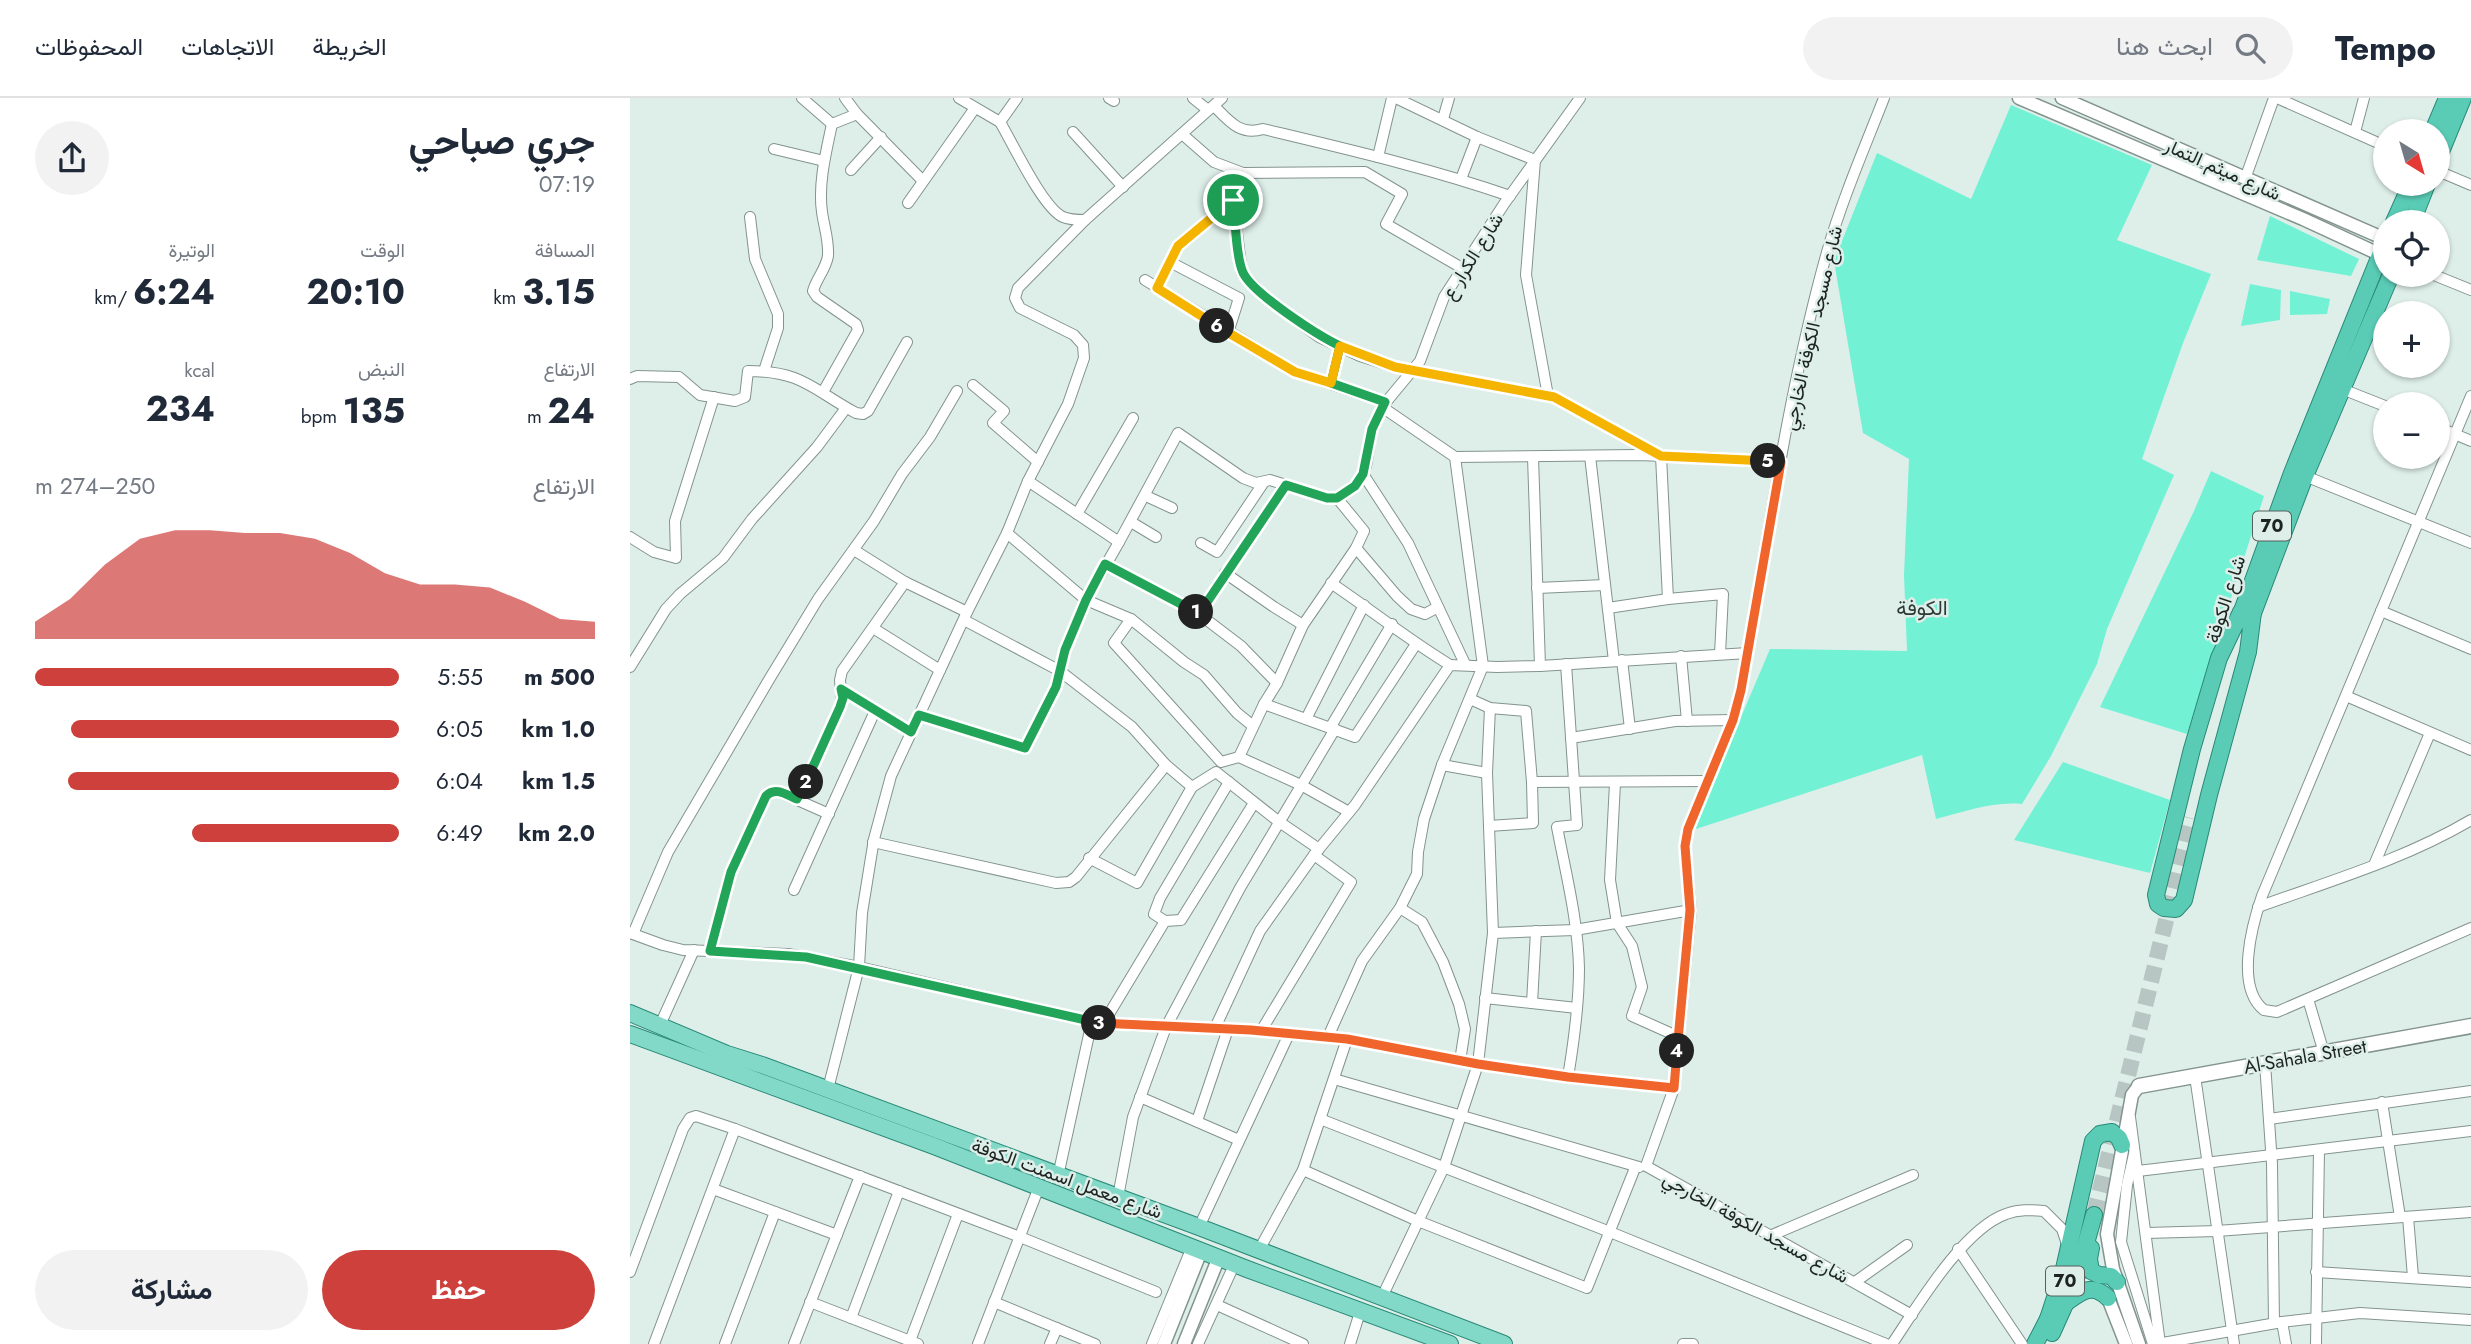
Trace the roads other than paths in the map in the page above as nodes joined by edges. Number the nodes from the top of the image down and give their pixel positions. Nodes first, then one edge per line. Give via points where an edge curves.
1 (802, 98) edge
2 (845, 98) edge
3 (959, 98) edge
4 (1017, 98) edge
5 (1193, 98) edge
6 (1222, 98) edge
7 (1394, 98) edge
8 (1450, 98) edge
9 (1580, 98) edge
10 (1884, 98) edge
11 (2019, 98) edge
12 (2062, 98) edge
13 (2276, 98) edge
14 (2364, 98) edge
15 (2447, 98) edge
16 (2463, 98) edge
17 (975, 107) junction
18 (1211, 108) junction
19 (857, 114) junction
20 (1443, 119) junction
21 (2438, 119) edge
22 (1000, 122) junction
23 (832, 124) junction
24 (2450, 130) edge
25 (1073, 132) dead end
26 (2355, 132) junction
27 (1182, 134) junction
28 (881, 137) junction
29 (1478, 137) junction
30 (2150, 137) junction
31 (2373, 140) edge
32 (774, 149) dead end
33 (2144, 151) junction
34 (1378, 157) junction
35 (1535, 160) junction
36 (824, 161) junction
37 (852, 170) dead end
38 (1243, 173) junction
39 (2450, 176) edge
40 (1461, 179) junction
41 (2245, 179) junction
42 (922, 180) junction
43 (2471, 185) edge
44 (1123, 187) junction
45 (1510, 196) junction
46 (1233, 200) junction
47 (908, 203) dead end
48 (750, 217) dead end
49 (1085, 220) junction
50 (2373, 241) edge
51 (2373, 242) edge
52 (1170, 262) junction
53 (1462, 268) junction
54 (1144, 280) dead end
55 (2450, 281) edge
56 (2374, 287) edge
57 (2383, 287) edge
58 (1157, 288) junction
59 (2471, 290) edge
60 (2370, 306) junction
61 (1228, 333) junction
62 (2346, 336) junction
63 (907, 342) dead end
64 (2362, 343) junction
65 (1340, 346) junction
66 (1413, 370) junction
67 (764, 371) junction
68 (630, 379) edge
69 (1331, 383) junction
70 (972, 385) dead end
71 (2342, 388) junction
72 (823, 391) junction
73 (957, 391) dead end
74 (1548, 396) junction
75 (2471, 396) edge
76 (714, 397) junction
77 (2373, 401) edge
78 (1384, 405) junction
79 (846, 408) junction
80 (1133, 418) dead end
81 (2450, 431) edge
82 (2455, 433) junction
83 (2471, 441) edge
84 (1590, 456) junction
85 (1661, 456) junction
86 (1455, 457) junction
87 (1533, 457) junction
88 (1038, 462) junction
89 (1781, 462) junction
90 (1363, 474) junction
91 (2305, 477) junction
92 (1028, 481) junction
93 (1264, 482) junction
94 (1286, 485) junction
95 (1146, 496) junction
96 (1337, 498) junction
97 (1172, 508) dead end
98 (1077, 513) junction
99 (1131, 522) junction
100 (2418, 523) junction
101 (1007, 533) junction
102 (630, 537) edge
103 (1156, 537) dead end
104 (1119, 542) junction
105 (2471, 542) edge
106 (1201, 543) dead end
107 (1356, 548) junction
108 (854, 550) junction
109 (1105, 564) junction
110 (1226, 573) junction
111 (905, 582) junction
112 (1331, 583) junction
113 (1605, 585) junction
114 (1537, 588) junction
115 (1668, 599) junction
116 (1086, 600) junction
117 (1364, 605) junction
118 (1438, 607) junction
119 (1608, 608) junction
120 (2381, 611) junction
121 (2247, 612) junction
122 (1199, 614) junction
123 (965, 616) junction
124 (1131, 619) junction
125 (1392, 624) junction
126 (1303, 625) junction
127 (873, 628) junction
128 (1416, 644) junction
129 (2471, 649) edge
130 (1748, 653) junction
131 (1720, 654) junction
132 (1681, 656) junction
133 (1618, 661) junction
134 (1465, 664) junction
135 (1566, 664) junction
136 (1450, 665) junction
137 (1483, 666) junction
138 (1540, 666) junction
139 (630, 667) edge
140 (940, 670) junction
141 (1060, 671) junction
142 (1277, 683) junction
143 (841, 689) junction
144 (2346, 696) junction
145 (1470, 699) junction
146 (1264, 704) junction
147 (1490, 708) junction
148 (875, 711) junction
149 (919, 715) junction
150 (1306, 719) junction
151 (1733, 720) junction
152 (1687, 721) junction
153 (1253, 726) junction
154 (1332, 728) junction
155 (1630, 729) junction
156 (911, 732) junction
157 (2430, 733) junction
158 (1571, 738) junction
159 (2471, 750) edge
160 (1239, 757) junction
161 (1221, 762) junction
162 (1166, 765) junction
163 (1442, 765) junction
164 (1216, 772) junction
165 (1487, 773) junction
166 (1707, 781) junction
167 (1229, 782) junction
168 (1532, 782) junction
169 (1574, 783) junction
170 (1615, 783) junction
171 (1301, 785) junction
172 (1192, 787) junction
173 (797, 799) junction
174 (1254, 803) junction
175 (1349, 812) junction
176 (829, 814) junction
177 (2187, 818) tunnel mouth
178 (2471, 820) edge
179 (1278, 821) junction
180 (1489, 826) junction
181 (873, 842) junction
182 (1317, 852) junction
183 (1089, 858) junction
184 (2374, 865) junction
185 (794, 890) dead end
186 (2258, 907) junction
187 (1400, 908) junction
188 (1690, 910) junction
189 (1165, 921) junction
190 (1617, 923) junction
191 (2471, 928) edge
192 (1575, 930) junction
193 (1536, 932) junction
194 (632, 933) edge
195 (1493, 933) junction
196 (694, 950) junction
197 (710, 951) junction
198 (859, 967) junction
199 (1485, 999) junction
200 (2308, 999) junction
201 (1532, 1003) junction
202 (1577, 1008) junction
203 (635, 1016) edge
204 (1098, 1022) junction
205 (660, 1025) junction
206 (2471, 1026) edge
207 (1166, 1027) junction
208 (1215, 1028) junction
209 (1228, 1029) junction
210 (1261, 1031) junction
211 (1289, 1034) junction
212 (1328, 1037) junction
213 (1679, 1037) junction
214 (631, 1038) edge
215 (1347, 1039) junction
216 (2324, 1054) junction
217 (1460, 1061) junction
218 (2265, 1063) junction
219 (1478, 1064) junction
220 (2195, 1076) junction
221 (1568, 1077) junction
222 (1334, 1079) junction
223 (2139, 1087) joint
224 (1674, 1088) junction
225 (828, 1089) junction
226 (2471, 1091) edge
227 (1140, 1097) junction
228 (2382, 1102) junction
229 (1462, 1115) junction
230 (1320, 1119) junction
231 (2269, 1119) junction
232 (1197, 1121) junction
233 (735, 1129) junction
234 (2471, 1132) edge
235 (1240, 1140) junction
236 (2389, 1141) junction
237 (2129, 1148) junction
238 (2319, 1150) junction
239 (2272, 1155) junction
240 (2207, 1163) junction
241 (1444, 1167) junction
242 (1641, 1167) junction
243 (1303, 1170) junction
244 (2138, 1171) junction
245 (1913, 1175) dead end
246 (860, 1176) junction
247 (1058, 1176) junction
248 (1039, 1187) junction
249 (713, 1189) junction
250 (899, 1191) junction
251 (1118, 1197) junction
252 (1153, 1210) junction
253 (775, 1212) junction
254 (2471, 1212) edge
255 (958, 1214) junction
256 (2091, 1217) junction
257 (2404, 1217) junction
258 (1419, 1221) junction
259 (1192, 1224) junction
260 (2317, 1224) junction
261 (2273, 1227) junction
262 (1146, 1229) junction
263 (2217, 1231) junction
264 (1610, 1232) junction
265 (2147, 1233) junction
266 (837, 1235) junction
267 (1772, 1235) junction
268 (1020, 1237) junction
269 (1907, 1245) dead end
270 (1191, 1247) junction
271 (1958, 1249) junction
272 (2068, 1249) junction
273 (1259, 1251) junction
274 (1219, 1257) junction
275 (1235, 1264) junction
276 (630, 1272) edge
277 (2316, 1272) junction
278 (1192, 1273) junction
279 (2413, 1277) junction
280 (1210, 1278) junction
281 (1855, 1282) junction
282 (2117, 1282) junction
283 (2471, 1282) edge
284 (1156, 1292) dead end
285 (1382, 1297) junction
286 (2108, 1298) joint
287 (810, 1302) junction
288 (994, 1302) junction
289 (2067, 1302) junction
290 (1217, 1305) junction
291 (1361, 1309) junction
292 (1912, 1315) junction
293 (851, 1318) junction
294 (2315, 1318) junction
295 (2471, 1320) edge
296 (2047, 1322) junction
297 (2278, 1323) junction
298 (1056, 1328) junction
299 (2231, 1331) junction
300 (914, 1342) edge
301 (654, 1344) edge
302 (725, 1344) edge
303 (794, 1344) edge
304 (978, 1344) edge
305 (1050, 1344) edge
306 (1095, 1344) edge
307 (1152, 1344) edge
308 (1164, 1344) edge
309 (1185, 1344) edge
310 (1198, 1344) edge
311 (1303, 1344) edge
312 (1350, 1344) edge
313 (1450, 1344) edge
314 (1504, 1344) edge
315 (1683, 1344) edge
316 (1693, 1344) edge
317 (1886, 1344) edge
318 (1892, 1344) edge
319 (2022, 1344) edge
320 (2035, 1344) edge
321 (2046, 1344) edge
322 (2126, 1344) edge
323 (2139, 1344) edge
324 (2158, 1344) edge
325 (2234, 1344) edge
326 (2286, 1344) edge
327 (2316, 1344) edge

1 - 23 street
2 - 19 street
3 - 17 street
4 - 22 street
5 - 18 street
6 - 18 street
7 - 20 street
7 - 34 street
8 - 20 street
9 - 35 street, شارع الكرار ع
10 - 89 street, شارع مسجد الكوفة الخارجي via 1827,253
11 - 33 street, شارع ميثم التمار
12 - 30 street, شارع ميثم التمار
13 - 26 street
13 - 41 street
14 - 26 street
15 - 21 highway
16 - 24 highway
17 - 22 street
17 - 42 street
18 - 27 street
18 - 34 street via 1246,131 1263,129
19 - 23 street
19 - 28 street
20 - 29 street
22 - 49 street via 1042,196 1064,218
23 - 36 street
25 - 44 street
26 - 31 street
27 - 38 street via 1214,162
27 - 44 street
28 - 37 street
28 - 42 street
29 - 35 street
29 - 40 street
30 - 33 street
30 - 41 street, شارع ميثم التمار
32 - 36 street
33 - 51 street, شارع ميثم التمار via 2303,219
34 - 40 street
35 - 45 street, شارع الكرار ع
35 - 74 street via 1526,275
36 - 72 street via 821,210 828,255 813,291 858,330
38 - 46 street
38 - 53 street via 1365,172 1402,194 1386,224
39 - 43 street
40 - 45 street
41 - 50 street, شارع ميثم التمار
42 - 47 street
44 - 49 street
45 - 53 street, شارع الكرار ع
46 - 52 street via 1178,246
46 - 65 street via 1242,273 1276,305 1319,337
48 - 67 street via 754,259 778,314
49 - 88 street via 1016,293 1020,308 1074,335 1084,352 1068,404
52 - 58 street
52 - 61 street via 1239,298
53 - 66 street, شارع الكرار ع via 1444,297
54 - 58 street
55 - 59 street
56 - 60 highway, شارع الكوفة / 70
57 - 60 highway, شارع الكوفة / 70
58 - 61 street
60 - 62 highway, شارع الكوفة / 70
60 - 64 highway, شارع الكوفة / 70
61 - 69 street via 1295,372
62 - 64 highway via 2356,335
62 - 121 highway, شارع الكوفة / 70
63 - 79 street via 869,411 859,414
64 - 71 highway, شارع الكوفة / 70
65 - 66 street
65 - 69 street
66 - 74 street
66 - 78 street, شارع الكرار ع
67 - 72 street via 789,375
67 - 76 street via 748,372 745,397 735,401
68 - 76 street via 679,377 700,394
69 - 78 street
70 - 88 street via 1004,411 992,423
71 - 77 street
71 - 91 highway, شارع الكوفة / 70
72 - 79 street
73 - 108 street
74 - 85 street
75 - 82 street
76 - 102 street via 675,521 676,558 654,552
78 - 86 street
78 - 90 street, شارع الكرار ع via 1372,429
79 - 139 street via 723,558 666,609
80 - 98 street
81 - 82 street
82 - 83 street
82 - 100 street
84 - 85 street
84 - 87 street
84 - 113 street
85 - 89 street
85 - 115 street
86 - 87 street
86 - 137 street
87 - 114 street
88 - 92 street
89 - 130 street, شارع مسجد الكوفة الخارجي
90 - 96 street
90 - 118 street via 1408,543
91 - 100 street
91 - 121 highway, شارع الكوفة / 70
92 - 98 street
92 - 101 street
93 - 94 street
93 - 95 street via 1256,484 1244,478 1178,433
93 - 106 street via 1217,552
94 - 96 street
94 - 110 street
95 - 97 street
95 - 99 street
96 - 107 street via 1364,531
98 - 104 street
99 - 103 street
99 - 104 street
100 - 105 street
100 - 120 street
101 - 116 street
101 - 123 street
104 - 109 street
107 - 112 street
107 - 118 street via 1411,609 1424,614
108 - 111 street
108 - 194 street via 812,609 674,840
109 - 116 street
109 - 122 street
110 - 122 street
110 - 126 street
111 - 123 street
111 - 127 street
112 - 117 street
112 - 126 street
113 - 114 street
113 - 119 street
114 - 138 street
115 - 119 street
115 - 131 street via 1723,594
116 - 124 street
116 - 141 street
117 - 125 street
117 - 150 street
118 - 134 street
119 - 133 street
120 - 129 street
120 - 144 street
121 - 121 highway via 2219,658 2192,749 2156,895 2164,908 2176,909 2184,900 2248,652
121 - 177 highway, شارع الكوفة / 70
122 - 142 street via 1241,646
123 - 140 street
123 - 141 street
124 - 153 street via 1204,675
124 - 161 street via 1114,643
125 - 128 street
125 - 154 street
126 - 142 street
127 - 140 street
127 - 143 street via 842,671
128 - 136 street
128 - 154 street via 1355,737
130 - 131 street
130 - 151 street, شارع مسجد الكوفة الخارجي
131 - 132 street
132 - 133 street
132 - 152 street
133 - 135 street
133 - 155 street
134 - 136 street
134 - 137 street
135 - 138 street
135 - 158 street
136 - 175 street
137 - 138 street
137 - 145 street
140 - 149 street
141 - 149 street via 1025,748
141 - 162 street via 1132,727
142 - 146 street
143 - 148 street
143 - 173 street via 840,707
144 - 157 street
144 - 186 street
145 - 147 street
145 - 163 street
146 - 150 street
146 - 153 street
147 - 165 street
147 - 168 street via 1526,712
148 - 156 street
148 - 176 street
149 - 156 street
150 - 154 street
151 - 152 street
151 - 166 street, شارع مسجد الكوفة الخارجي
152 - 155 street
153 - 160 street
154 - 171 street
155 - 158 street
156 - 181 street via 885,791
157 - 159 street
157 - 184 street
158 - 169 street
160 - 161 street
160 - 171 street
161 - 164 street
162 - 172 street
162 - 183 street
163 - 165 street
163 - 187 street via 1424,819 1417,874
164 - 167 street
164 - 172 street
165 - 180 street
166 - 170 street
166 - 188 street, شارع مسجد الكوفة الخارجي via 1685,846
167 - 174 street
167 - 189 street via 1160,898 1154,914
168 - 169 street
168 - 180 street via 1533,823
169 - 170 street
169 - 192 street via 1577,825 1558,827
170 - 190 street via 1610,880
171 - 175 street
171 - 179 street
172 - 183 street via 1137,883
173 - 176 street
173 - 197 street via 777,791 766,796 731,872
174 - 179 street
174 - 189 street via 1181,920
175 - 182 street
176 - 185 street
178 - 184 street
179 - 182 street
179 - 207 street
180 - 195 street
181 - 183 street via 1056,883 1076,877
181 - 198 street
182 - 208 street via 1261,930
182 - 210 street via 1351,882
184 - 186 street
186 - 200 street via 2248,964 2255,1001 2272,1012
187 - 212 street via 1362,961
187 - 217 street via 1422,922 1443,962 1465,1029
188 - 190 street
188 - 213 street, شارع مسجد الكوفة الخارجي
189 - 204 street
190 - 192 street
190 - 213 street via 1632,946 1642,987 1632,1016
191 - 200 street
192 - 193 street
192 - 202 street
193 - 195 street
193 - 201 street
194 - 196 street via 673,948
195 - 199 street
196 - 197 street
196 - 205 street
197 - 198 street via 788,954
198 - 204 street
198 - 225 street
199 - 201 street
199 - 219 street
200 - 216 street
201 - 202 street
202 - 221 street
203 - 205 main road, شارع معمل اسمنت الكوفة
203 - 214 street
204 - 207 street
204 - 247 street
205 - 225 main road, شارع معمل اسمنت الكوفة
206 - 216 main road, Al-Sahala Street
207 - 208 street
207 - 227 street
208 - 209 street
209 - 210 street
209 - 232 street
210 - 211 street
211 - 212 street
211 - 235 street
212 - 215 street
213 - 224 street, شارع مسجد الكوفة الخارجي
214 - 248 main road, شارع معمل اسمنت الكوفة
215 - 217 street
215 - 222 street
216 - 218 main road, Al-Sahala Street
217 - 219 street
218 - 220 main road, Al-Sahala Street
218 - 231 street
219 - 221 street
219 - 229 street
220 - 223 main road, Al-Sahala Street
220 - 240 street
221 - 224 street
222 - 229 street
222 - 230 street
223 - 237 street via 2132,1095 2129,1113
224 - 242 street, شارع مسجد الكوفة الخارجي
225 - 247 main road, شارع معمل اسمنت الكوفة
226 - 228 street
227 - 232 street
227 - 251 street
228 - 231 street
228 - 236 street
229 - 241 street
229 - 242 street
230 - 241 street
230 - 243 street
231 - 239 street
232 - 235 street
233 - 246 street
233 - 249 street
233 - 276 street via 701,1116 686,1122
234 - 236 street
235 - 259 street
236 - 238 street
236 - 257 street
237 - 244 street
237 - 272 highway via 2112,1132 2100,1134 2094,1141
237 - 282 street via 2108,1226
237 - 324 street via 2121,1242
238 - 239 street
238 - 260 street
239 - 240 street
239 - 261 street
240 - 244 street
240 - 263 street
241 - 258 street
241 - 264 street
242 - 264 street
242 - 267 street, شارع مسجد الكوفة الخارجي
243 - 258 street
243 - 273 street
244 - 265 street
245 - 267 street
246 - 250 street
246 - 266 street
247 - 251 main road, شارع معمل اسمنت الكوفة
248 - 262 main road, شارع معمل اسمنت الكوفة
248 - 268 street
249 - 253 street
249 - 301 street
250 - 255 street
250 - 293 street
251 - 252 main road, شارع معمل اسمنت الكوفة
252 - 259 main road, شارع معمل اسمنت الكوفة
252 - 262 main road via 1152,1223
253 - 266 street
253 - 302 street
254 - 257 street
255 - 268 street
255 - 300 street
256 - 282 highway via 2090,1268
256 - 289 highway, 70
256 - 296 highway, 70
257 - 260 street
257 - 279 street
258 - 264 street via 1587,1288
258 - 285 street
259 - 270 main road via 1178,1231
259 - 273 main road, شارع معمل اسمنت الكوفة
260 - 261 street
260 - 277 street
261 - 263 street
261 - 297 street
262 - 270 main road, شارع معمل اسمنت الكوفة
263 - 265 street
263 - 299 street
264 - 317 street
265 - 324 street
266 - 287 street
267 - 281 street, شارع مسجد الكوفة الخارجي
268 - 284 street
268 - 288 street
269 - 281 street
270 - 274 main road, شارع معمل اسمنت الكوفة
270 - 278 street
270 - 307 street
271 - 272 street via 2004,1214 2021,1210 2044,1211 2054,1219
271 - 292 street
271 - 319 street
272 - 296 highway
273 - 285 main road, شارع معمل اسمنت الكوفة
274 - 275 main road, شارع معمل اسمنت الكوفة
274 - 280 street
275 - 290 street
275 - 291 main road, شارع معمل اسمنت الكوفة
277 - 279 street
277 - 294 street
278 - 280 street
278 - 308 street
279 - 283 street
280 - 309 street
281 - 292 street, شارع مسجد الكوفة الخارجي
282 - 323 street
285 - 314 main road, شارع معمل اسمنت الكوفة
286 - 289 highway via 2092,1288
286 - 322 street
287 - 293 street
287 - 303 street
288 - 298 street
288 - 304 street
289 - 321 highway, 70
290 - 310 street
290 - 311 street
291 - 312 street
291 - 313 main road, شارع معمل اسمنت الكوفة
292 - 318 street
293 - 300 street
294 - 295 street via 2360,1313
294 - 297 street
294 - 327 street
296 - 320 highway, 70
297 - 299 street
297 - 326 street
298 - 305 street
298 - 306 street
299 - 324 street
299 - 325 street
315 - 316 street

